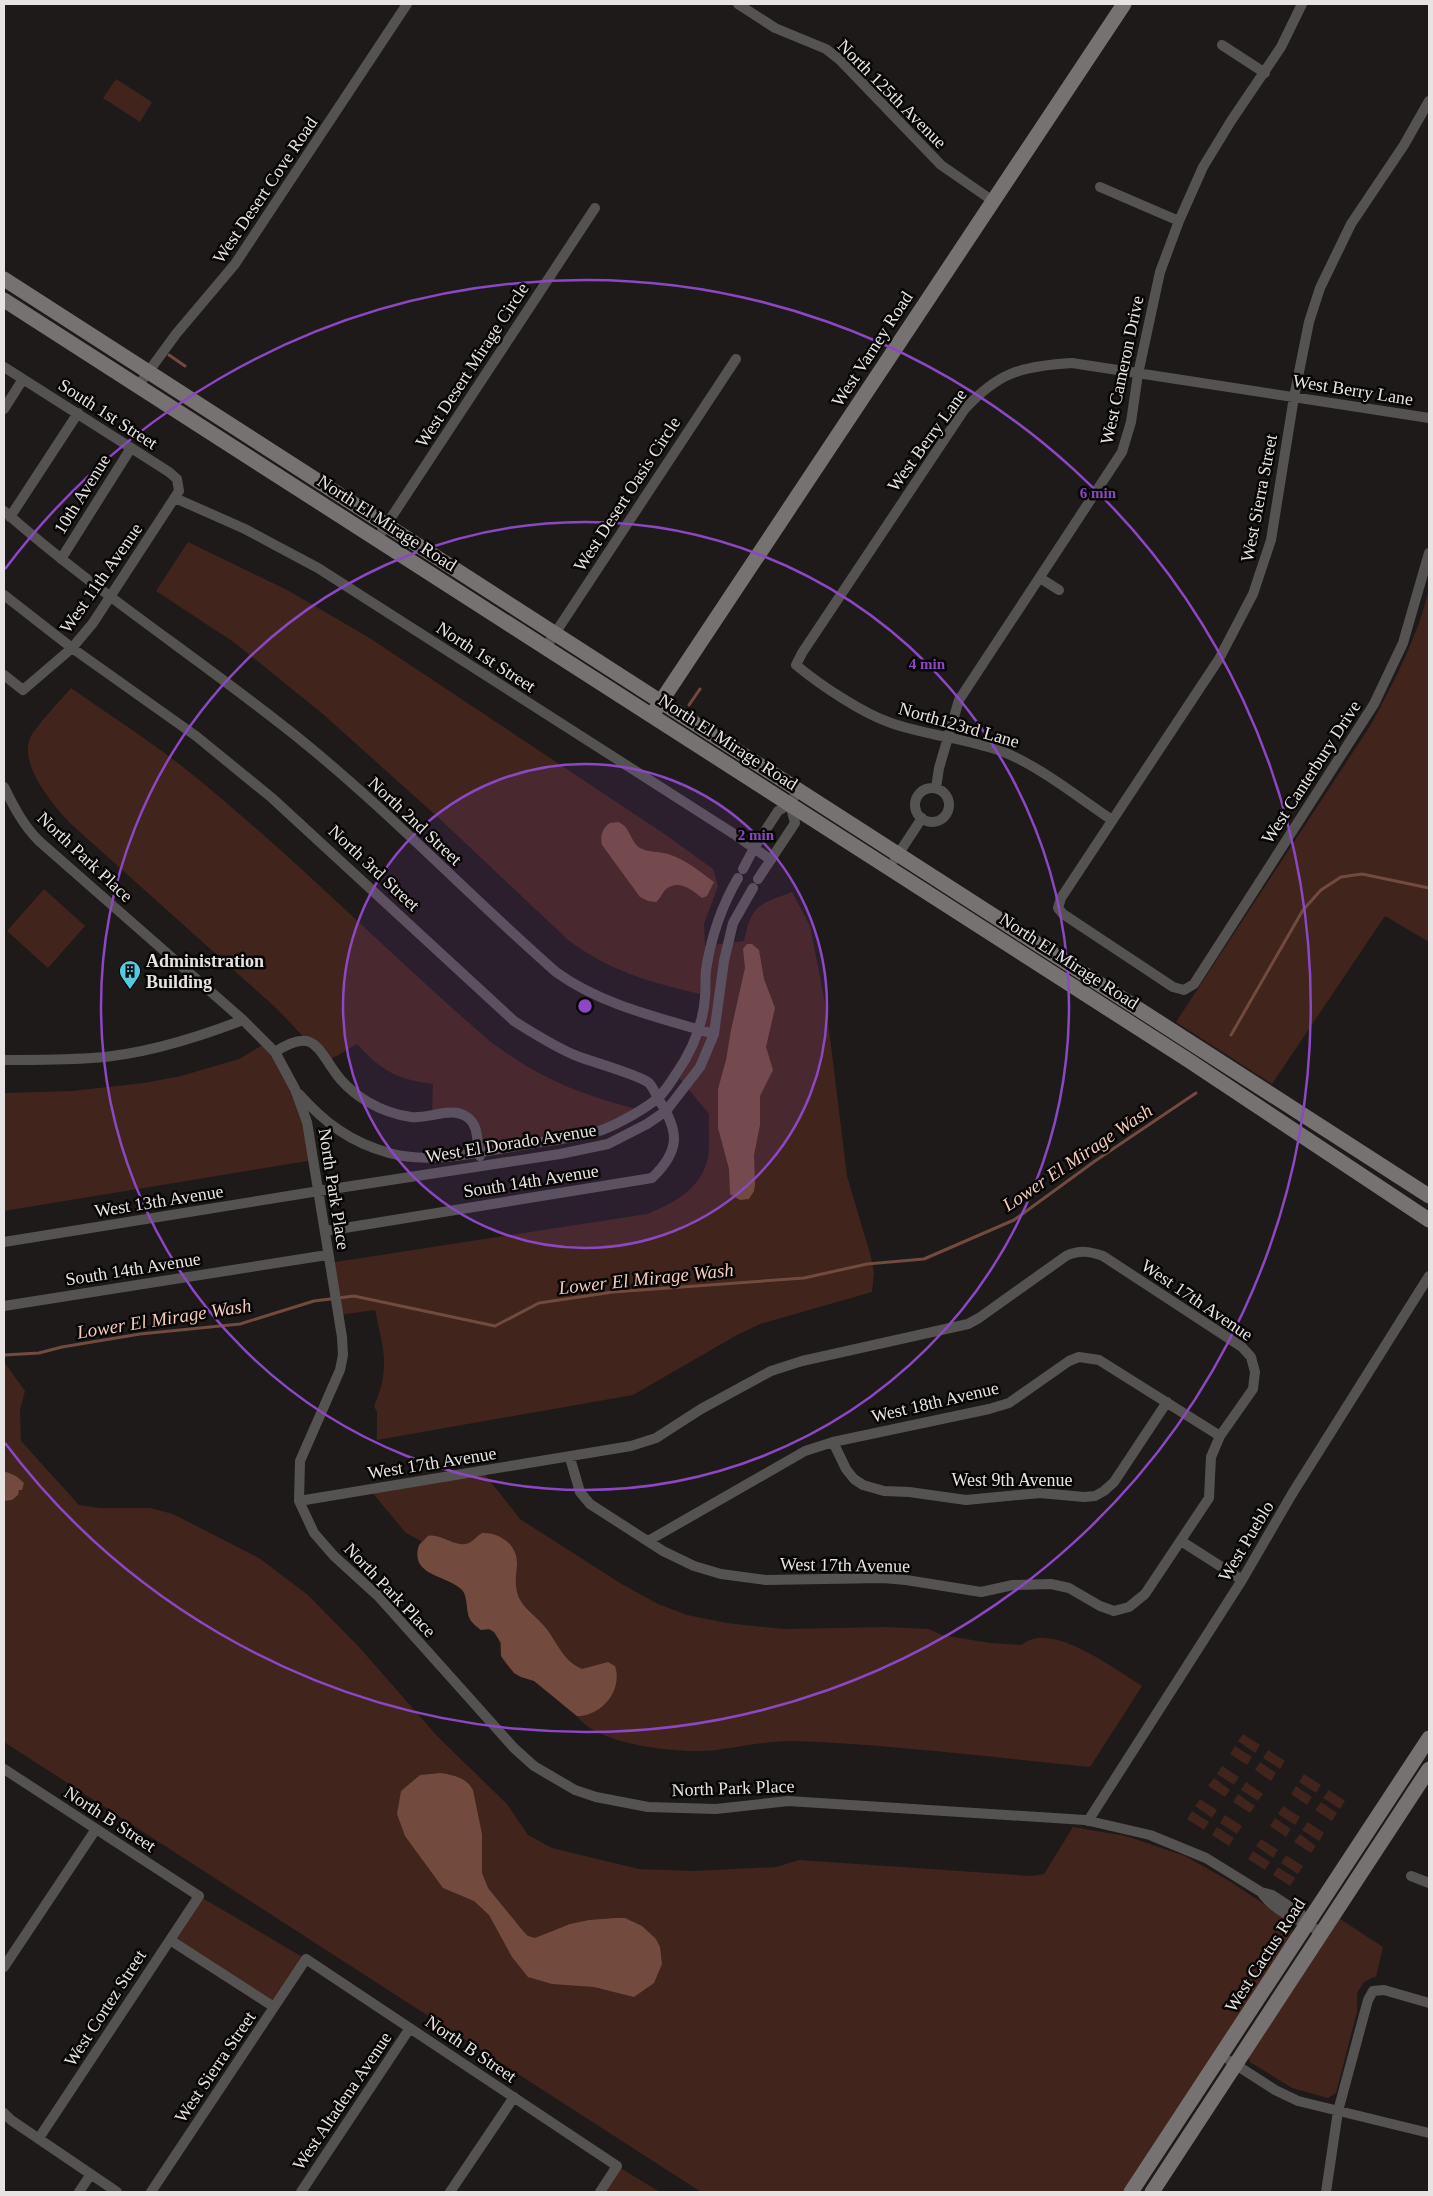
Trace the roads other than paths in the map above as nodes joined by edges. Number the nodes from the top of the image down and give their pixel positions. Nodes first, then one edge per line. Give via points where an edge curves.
1 (408, 4) edge
2 (738, 4) edge
3 (1124, 4) edge
4 (1302, 4) edge
5 (1222, 45) dead end
6 (1265, 73) junction
7 (1429, 101) edge
8 (1100, 187) dead end
9 (992, 201) junction
10 (595, 208) dead end
11 (1179, 221) junction
12 (4, 279) edge
13 (4, 300) edge
14 (736, 359) dead end
15 (4, 367) edge
16 (148, 372) junction
17 (1138, 374) junction
18 (23, 379) junction
19 (138, 386) junction
20 (1294, 397) junction
21 (4, 409) edge
22 (78, 414) junction
23 (1429, 418) edge
24 (131, 448) junction
25 (175, 498) junction
26 (7, 514) edge
27 (386, 525) junction
28 (377, 539) junction
29 (1429, 553) edge
30 (60, 559) junction
31 (1040, 578) junction
32 (1059, 590) dead end
33 (4, 595) edge
34 (111, 596) junction
35 (555, 634) junction
36 (72, 648) junction
37 (546, 648) junction
38 (796, 665) joint
39 (4, 675) edge
40 (661, 700) junction
41 (652, 715) junction
42 (948, 738) junction
43 (4, 788) edge
44 (936, 788) junction
45 (800, 790) junction
46 (790, 804) junction
47 (922, 818) junction
48 (1112, 820) junction
49 (754, 848) junction
50 (899, 853) junction
51 (771, 860) junction
52 (889, 868) junction
53 (1058, 908) joint
54 (242, 1020) junction
55 (698, 1029) junction
56 (714, 1034) junction
57 (275, 1052) junction
58 (4, 1060) edge
59 (294, 1089) junction
60 (658, 1098) junction
61 (666, 1111) junction
62 (479, 1151) junction
63 (482, 1165) junction
64 (319, 1191) junction
65 (1429, 1196) edge
66 (1429, 1220) edge
67 (326, 1231) junction
68 (4, 1242) edge
69 (328, 1255) junction
70 (1429, 1276) edge
71 (4, 1306) edge
72 (1167, 1402) junction
73 (1220, 1436) junction
74 (833, 1442) junction
75 (570, 1458) junction
76 (299, 1501) junction
77 (648, 1541) junction
78 (1181, 1541) junction
79 (1242, 1580) junction
80 (1429, 1738) edge
81 (4, 1769) edge
82 (1429, 1769) edge
83 (1088, 1821) junction
84 (96, 1829) junction
85 (1411, 1876) dead end
86 (1429, 1884) edge
87 (199, 1896) joint
88 (1308, 1924) junction
89 (1322, 1933) junction
90 (170, 1940) junction
91 (306, 1959) joint
92 (4, 1966) edge
93 (1429, 2003) edge
94 (274, 2007) junction
95 (410, 2028) junction
96 (1222, 2055) junction
97 (1236, 2065) junction
98 (514, 2097) junction
99 (1338, 2111) junction
100 (4, 2113) edge
101 (1429, 2133) edge
102 (39, 2138) junction
103 (91, 2174) junction
104 (79, 2192) edge
105 (117, 2192) edge
106 (151, 2192) edge
107 (301, 2192) edge
108 (450, 2192) edge
109 (600, 2192) edge
110 (1131, 2192) edge
111 (1152, 2192) edge
112 (1326, 2192) edge

1 - 16 street, West Desert Cove Road via 235,264
2 - 9 street, North 125th Avenue via 775,28 826,49 941,165
3 - 9 main road, West Varney Road
4 - 6 street, West Cameron Drive
5 - 6 street
6 - 11 street, West Cameron Drive via 1203,167
7 - 20 street, West Sierra Street via 1333,258 1309,322
8 - 11 street
9 - 40 main road, West Varney Road
10 - 27 street, West Desert Mirage Circle
11 - 17 street, West Cameron Drive via 1160,272
12 - 16 main road, North El Mirage Road
13 - 19 main road, North El Mirage Road
14 - 35 street, West Desert Oasis Circle
15 - 18 street, South 1st Street
16 - 19 street, West Desert Cove Road
16 - 27 main road, North El Mirage Road
17 - 20 street, West Berry Lane
17 - 31 street, West Cameron Drive via 1131,422 1122,452
17 - 38 street, West Berry Lane via 1072,363 1037,365 1011,373 977,396 964,410
18 - 21 street
18 - 22 street, South 1st Street
19 - 28 main road, North El Mirage Road
20 - 23 street, West Berry Lane
20 - 48 street, West Sierra Street via 1275,521 1253,594 1219,659
22 - 24 street, South 1st Street
22 - 26 street
24 - 25 street, South 1st Street via 177,479 179,491
24 - 30 street, 10th Avenue
25 - 34 street, West 11th Avenue
25 - 49 street, North 1st Street via 245,529 318,568
26 - 30 street, North 2nd Street
27 - 28 street, West Desert Mirage Circle
27 - 35 main road, North El Mirage Road
28 - 37 main road, North El Mirage Road
29 - 53 street, West Canterbury Drive via 1403,643 1374,704 1194,984 1184,990 1173,987
30 - 34 street, North 2nd Street
31 - 32 street
31 - 42 street, West Cameron Drive via 959,700
33 - 36 street, North 3rd Street
34 - 36 street, West 11th Avenue
34 - 55 street, North 2nd Street via 298,738 556,972 602,998
35 - 37 street, West Desert Oasis Circle
35 - 40 main road, North El Mirage Road
36 - 39 street, West 11th Avenue via 23,690
36 - 60 street, North 3rd Street via 196,736 272,798 514,1021 578,1057 649,1083
37 - 41 main road, North El Mirage Road
38 - 42 street, North123rd Lane via 890,723
40 - 41 main road, West Varney Road
40 - 45 main road, North El Mirage Road
41 - 46 main road, North El Mirage Road
42 - 44 street, West Cameron Drive
42 - 48 street, North123rd Lane via 998,750 1023,761
43 - 54 street, North Park Place via 28,830 39,841
44 - 47 street via 924,789 916,797 915,809
44 - 47 street via 947,799 946,814 932,822
45 - 46 street, West El Dorado Avenue
45 - 50 main road, North El Mirage Road
46 - 49 street, West El Dorado Avenue via 778,811
46 - 51 street, West El Dorado Avenue via 795,822
46 - 52 main road, North El Mirage Road
47 - 50 street
48 - 53 street, West Sierra Street via 1061,898
49 - 51 street, North 1st Street
49 - 55 street, West El Dorado Avenue via 726,899 712,938 703,1015
50 - 52 street
50 - 65 main road, North El Mirage Road
51 - 56 street, West El Dorado Avenue via 734,923 728,940
52 - 66 main road, North El Mirage Road
54 - 57 street, North Park Place
54 - 58 street via 203,1036 135,1052 92,1058
55 - 56 street, North 2nd Street
55 - 60 street, West El Dorado Avenue via 687,1058
56 - 61 street, West El Dorado Avenue via 700,1067
57 - 59 street, North Park Place
57 - 62 street via 299,1040 311,1042 322,1052 341,1081 370,1103 413,1117 460,1113 472,1120
59 - 62 street, West El Dorado Avenue via 321,1118 369,1147 391,1154 434,1157
59 - 64 street, North Park Place via 307,1122
60 - 61 street, South 14th Avenue
60 - 62 street, West El Dorado Avenue via 602,1130
61 - 63 street, West El Dorado Avenue via 608,1144
61 - 67 street, South 14th Avenue via 674,1144 665,1165 652,1178
62 - 63 street
63 - 64 street, West El Dorado Avenue
64 - 67 street, North Park Place
64 - 68 street, West 13th Avenue
67 - 69 street, North Park Place
69 - 71 street, South 14th Avenue
69 - 76 street, North Park Place via 343,1355 334,1384 300,1461
70 - 79 street, West Pueblo
72 - 73 street, West 18th Avenue
72 - 74 street, West 18th Avenue via 1099,1360 1080,1357 1069,1361 1009,1403
72 - 74 street, West 9th Avenue via 1114,1482 1095,1496 1040,1493 966,1500 884,1491 854,1479
73 - 75 street, West 17th Avenue via 1252,1389 1255,1372 1251,1358 1242,1347 1103,1256 1084,1251 1066,1256 968,1324 802,1361 771,1371 656,1438
73 - 78 street, West 17th Avenue via 1211,1457 1209,1498
74 - 77 street, West 18th Avenue via 805,1451
75 - 76 street, West 17th Avenue
75 - 77 street, West 17th Avenue via 580,1492 590,1504
76 - 83 street, North Park Place via 314,1533 334,1556 378,1596 514,1748 534,1766 575,1790 648,1807 716,1809 788,1801
77 - 78 street, West 17th Avenue via 694,1566 745,1578 883,1578 981,1592 1013,1585 1051,1584 1069,1588 1114,1611 1129,1607 1145,1594
78 - 79 street
79 - 83 street, West Pueblo
80 - 88 main road, West Cactus Road
81 - 84 street, North B Street
82 - 89 main road, West Cactus Road
83 - 88 street, North Park Place via 1150,1835 1206,1858 1261,1892 1272,1894 1301,1914
84 - 87 street, North B Street
84 - 92 street
85 - 86 street
87 - 90 street, West Cortez Street
88 - 89 street, North Park Place
88 - 96 main road, West Cactus Road
89 - 97 main road, West Cactus Road
90 - 94 street
90 - 102 street, West Cortez Street
91 - 94 street, West Sierra Street
91 - 95 street, North B Street
93 - 99 street via 1384,1990 1373,1991
94 - 106 street, West Sierra Street
95 - 98 street, North B Street
95 - 107 street, West Altadena Avenue
96 - 97 street
96 - 110 main road, West Cactus Road
97 - 99 street via 1286,2096
97 - 111 main road, West Cactus Road
98 - 108 street
98 - 109 street, North B Street via 617,2166
99 - 101 street
99 - 112 street
100 - 102 street
102 - 103 street
103 - 104 street
103 - 105 street

